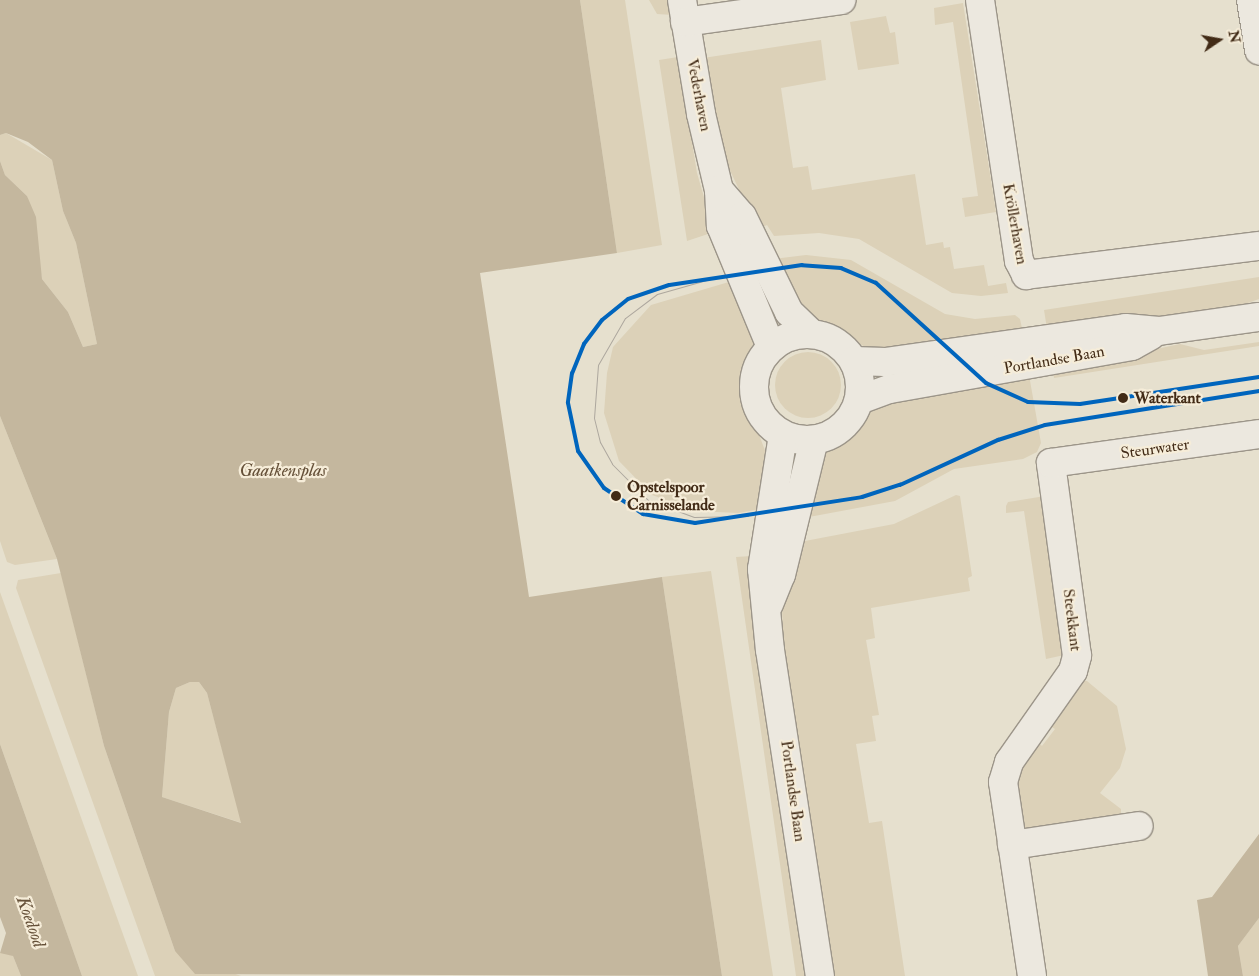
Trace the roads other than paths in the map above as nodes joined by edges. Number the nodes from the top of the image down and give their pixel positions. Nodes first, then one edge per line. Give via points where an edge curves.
1 (841, 0) edge
2 (980, 0) edge
3 (1251, 0) edge
4 (684, 11) edge
5 (1259, 50) edge
6 (719, 190) junction
7 (1259, 246) edge
8 (1259, 317) edge
9 (1159, 332) junction
10 (811, 333) junction
11 (771, 347) junction
12 (854, 361) junction
13 (859, 400) junction
14 (1259, 434) edge
15 (783, 435) junction
16 (814, 440) junction
17 (1051, 464) joint
18 (769, 606) junction
19 (1139, 826) dead end
20 (1012, 845) junction
21 (820, 976) edge
22 (1032, 976) edge

1 - 4 street
2 - 7 street, Kröllerhaven via 1019,261 1026,275
3 - 5 street
4 - 6 street, Vederhaven
6 - 10 street via 742,216 789,312
6 - 11 street, Vederhaven via 721,226
8 - 9 street, Portlandse Baan
9 - 12 street, Portlandse Baan via 1126,328 885,362
9 - 13 street, Portlandse Baan via 1132,346 890,389
10 - 11 street via 783,338
10 - 12 street via 836,342
11 - 15 street via 760,360 754,394 759,411
12 - 13 street via 861,386
13 - 16 street via 843,427
14 - 17 street, Steurwater
15 - 16 street
15 - 18 street, Portlandse Baan via 762,569
16 - 18 street, Portlandse Baan via 781,575
17 - 20 street, Steekkant via 1077,656 1073,671 1004,774
18 - 21 street, Portlandse Baan via 770,650
19 - 20 street
20 - 22 street, Steekkant

